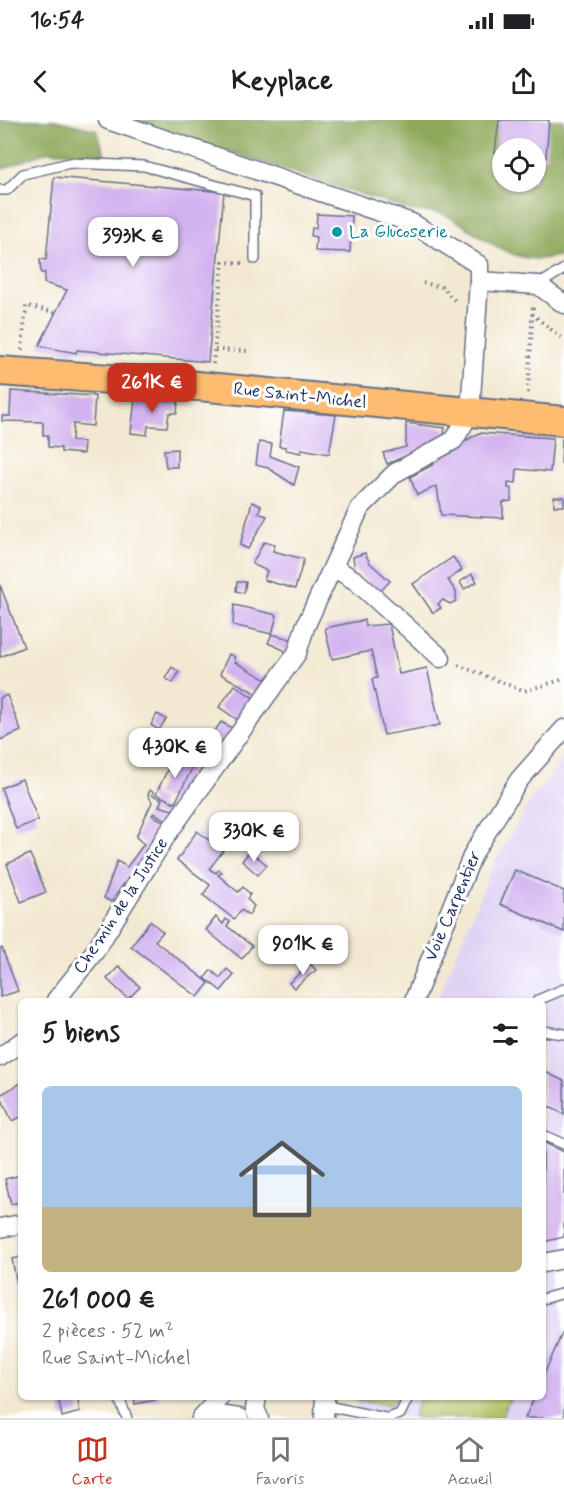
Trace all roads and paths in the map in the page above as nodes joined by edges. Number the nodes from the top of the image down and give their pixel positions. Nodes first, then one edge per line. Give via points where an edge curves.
1 (108, 120) edge
2 (0, 190) edge
3 (254, 262) joint
4 (564, 269) edge
5 (479, 282) junction
6 (423, 283) dead end
7 (533, 292) junction
8 (564, 304) edge
9 (56, 312) dead end
10 (460, 312) dead end
11 (531, 313) junction
12 (564, 340) edge
13 (214, 350) junction
14 (250, 351) dead end
15 (11, 362) edge
16 (213, 363) dead end
17 (528, 403) dead end
18 (470, 413) junction
19 (564, 421) edge
20 (333, 567) junction
21 (441, 658) joint
22 (564, 679) edge
23 (564, 729) edge
24 (564, 989) edge
25 (58, 998) edge
26 (415, 998) edge
27 (543, 998) edge
28 (546, 1031) edge
29 (564, 1034) edge
30 (18, 1044) edge
31 (0, 1057) edge
32 (546, 1136) edge
33 (564, 1144) edge
34 (18, 1225) edge
35 (0, 1228) edge
36 (564, 1259) edge
37 (546, 1262) edge
38 (564, 1293) edge
39 (546, 1298) edge
40 (120, 1400) edge
41 (217, 1400) edge
42 (256, 1400) edge
43 (407, 1400) edge
44 (326, 1411) edge
45 (127, 1418) edge
46 (239, 1418) edge
47 (259, 1418) edge
48 (387, 1418) edge

1 - 5 street via 412,224 479,265
2 - 3 lane via 7,190 23,174 70,163 144,166 255,196
3 - 13 path via 223,262
4 - 7 lane
5 - 7 street
5 - 18 street
6 - 10 path via 442,287 455,298
7 - 8 street
7 - 11 path
9 - 15 path via 26,306
11 - 12 path
11 - 17 path
13 - 14 path
13 - 16 path
15 - 18 main road, Rue Saint-Michel
18 - 19 main road, Rue Saint-Michel
18 - 20 street, Chemin de la Justice via 454,440 395,473 360,508
20 - 21 street via 356,581
20 - 25 street, Chemin de la Justice via 297,653 166,836 95,951
21 - 22 path via 524,691
23 - 26 street, Voie Carpentier via 519,780 473,854
24 - 27 lane
28 - 29 lane
30 - 31 street
32 - 33 lane
34 - 35 street
36 - 37 street
38 - 39 lane
40 - 45 lane
41 - 46 street via 201,1418
42 - 47 street
43 - 48 lane via 400,1414
44 - 48 lane

